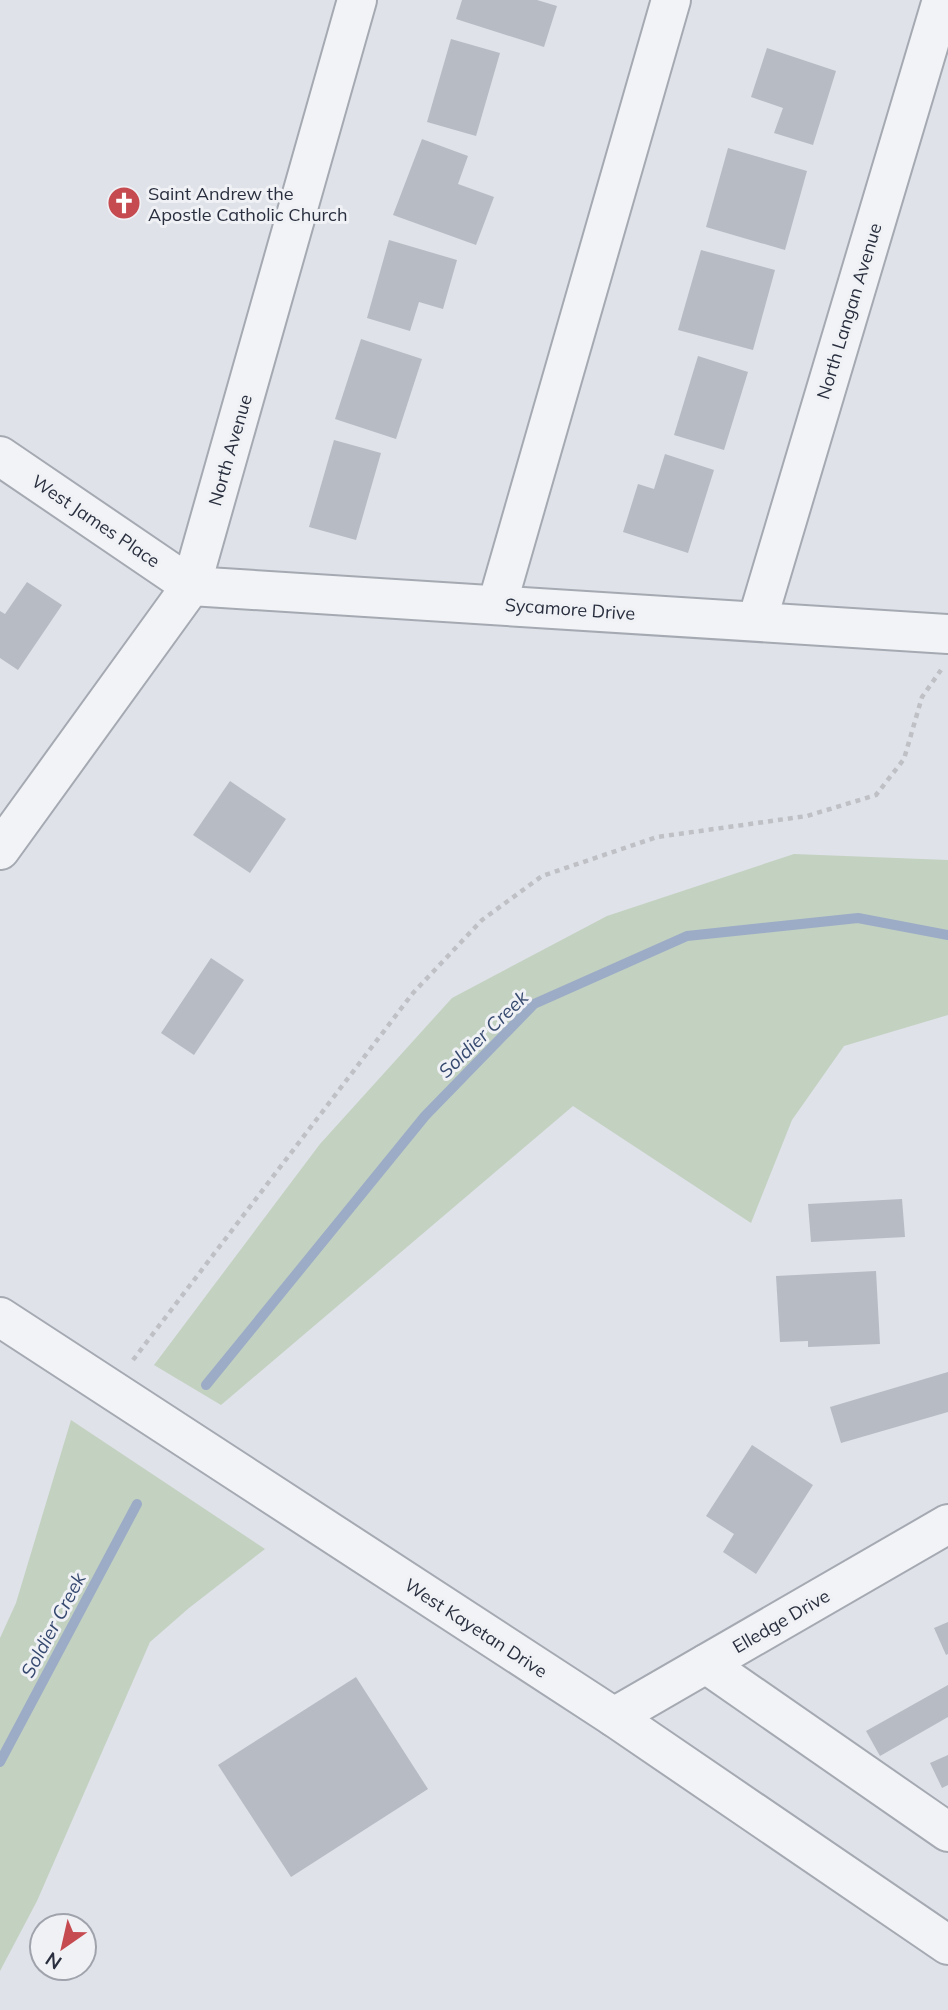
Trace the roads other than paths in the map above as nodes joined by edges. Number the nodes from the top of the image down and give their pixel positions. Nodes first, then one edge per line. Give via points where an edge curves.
1 (357, 0) edge
2 (671, 0) edge
3 (942, 0) edge
4 (0, 456) edge
5 (191, 586) junction
6 (497, 605) junction
7 (757, 621) junction
8 (948, 634) edge
9 (0, 850) edge
10 (0, 1317) edge
11 (948, 1524) edge
12 (706, 1664) junction
13 (614, 1717) junction
14 (948, 1832) edge
15 (948, 1945) edge

1 - 5 street, North Avenue
2 - 6 street
3 - 7 street, North Langan Avenue
4 - 5 street, West James Place
5 - 6 street, Sycamore Drive
5 - 9 street, North Avenue
6 - 7 street, Sycamore Drive
7 - 8 street, Sycamore Drive
10 - 13 street, West Kayetan Drive
11 - 12 street, Elledge Drive
12 - 13 street, Elledge Drive
12 - 14 street
13 - 15 street, West Kayetan Drive

